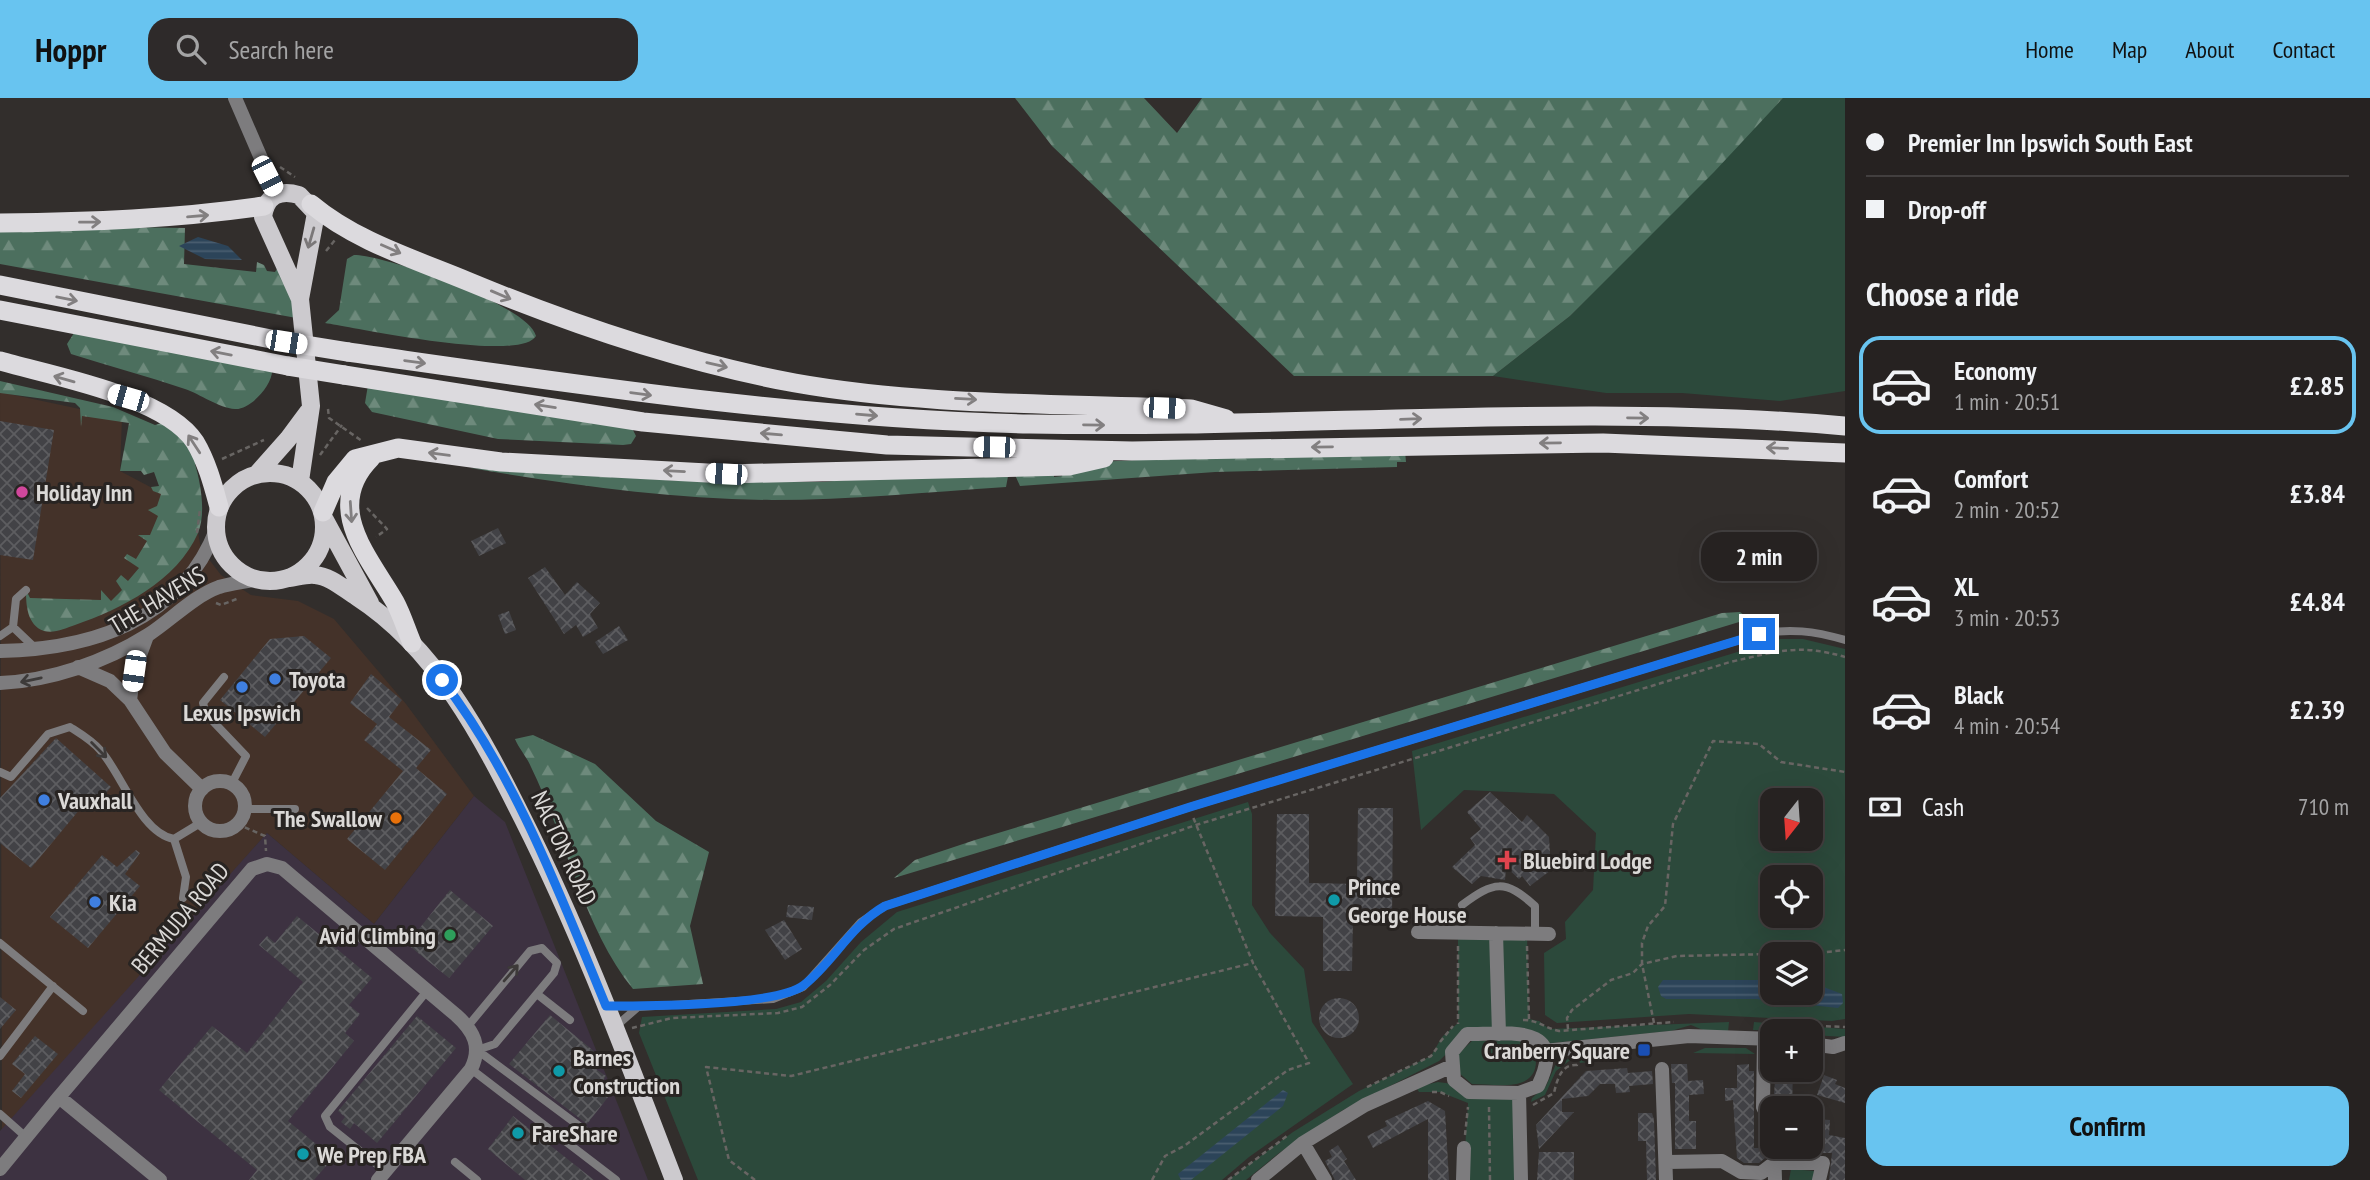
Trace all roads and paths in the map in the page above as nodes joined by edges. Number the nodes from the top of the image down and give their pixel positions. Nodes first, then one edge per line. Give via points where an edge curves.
1 (235, 98) edge
2 (274, 162) dead end
3 (297, 177) dead end
4 (270, 200) junction
5 (311, 204) junction
6 (0, 223) edge
7 (344, 229) junction
8 (323, 254) dead end
9 (0, 285) edge
10 (300, 299) junction
11 (0, 310) edge
12 (0, 361) edge
13 (319, 405) junction
14 (1244, 424) junction
15 (1845, 426) edge
16 (266, 439) dead end
17 (1132, 451) junction
18 (376, 452) junction
19 (1845, 453) edge
20 (207, 466) junction
21 (257, 474) junction
22 (300, 481) junction
23 (363, 499) dead end
24 (199, 500) dead end
25 (219, 507) junction
26 (324, 516) junction
27 (387, 529) dead end
28 (216, 530) junction
29 (197, 537) dead end
30 (289, 578) junction
31 (257, 579) junction
32 (26, 590) dead end
33 (201, 598) junction
34 (242, 598) dead end
35 (373, 607) junction
36 (13, 627) junction
37 (0, 636) edge
38 (146, 636) junction
39 (1845, 640) edge
40 (412, 642) junction
41 (37, 650) junction
42 (0, 651) edge
43 (1845, 657) edge
44 (78, 667) junction
45 (224, 677) dead end
46 (0, 683) edge
47 (130, 700) junction
48 (0, 772) edge
49 (1845, 772) edge
50 (232, 783) junction
51 (202, 789) junction
52 (1190, 807) junction
53 (245, 809) junction
54 (295, 809) dead end
55 (202, 822) junction
56 (237, 824) junction
57 (1196, 825) junction
58 (174, 839) junction
59 (267, 864) junction
60 (183, 898) dead end
61 (1462, 905) dead end
62 (1418, 932) dead end
63 (1458, 932) junction
64 (1496, 933) junction
65 (1537, 934) junction
66 (0, 943) edge
67 (1845, 950) edge
68 (1823, 953) edge
69 (1760, 954) edge
70 (1253, 963) junction
71 (1642, 964) junction
72 (52, 986) junction
73 (427, 991) junction
74 (537, 994) junction
75 (606, 1006) junction
76 (639, 1007) junction
77 (83, 1011) dead end
78 (570, 1020) dead end
79 (1517, 1020) dead end
80 (1529, 1020) junction
81 (1678, 1021) dead end
82 (1654, 1023) junction
83 (1458, 1024) junction
84 (1465, 1024) dead end
85 (468, 1026) junction
86 (1845, 1027) edge
87 (622, 1028) junction
88 (1823, 1028) edge
89 (1568, 1030) junction
90 (1499, 1034) junction
91 (1760, 1039) edge
92 (1823, 1046) edge
93 (1841, 1048) edge
94 (477, 1050) junction
95 (1544, 1051) junction
96 (0, 1056) edge
97 (1452, 1066) junction
98 (471, 1069) junction
99 (1662, 1069) dead end
100 (1359, 1091) dead end
101 (1519, 1093) junction
102 (59, 1097) junction
103 (1468, 1103) dead end
104 (1489, 1107) dead end
105 (0, 1114) edge
106 (1293, 1132) dead end
107 (26, 1137) junction
108 (594, 1138) dead end
109 (1303, 1143) junction
110 (1464, 1148) joint
111 (1774, 1159) edge
112 (455, 1162) dead end
113 (1668, 1163) junction
114 (1774, 1163) junction
115 (0, 1168) edge
116 (381, 1175) edge
117 (160, 1180) edge
118 (477, 1180) edge
119 (616, 1180) edge
120 (674, 1180) edge
121 (755, 1180) edge
122 (1152, 1180) edge
123 (1228, 1180) edge
124 (1258, 1180) edge
125 (1325, 1180) edge
126 (1463, 1180) edge
127 (1490, 1180) edge
128 (1521, 1180) edge
129 (1666, 1180) edge
130 (1775, 1180) edge
131 (1819, 1180) edge

1 - 4 street
2 - 3 path
4 - 5 main road via 288,192
6 -> 4 highway via 130,222 212,215
4 - 10 main road via 263,217 267,233
5 - 7 highway
5 -> 10 main road via 315,226
7 - 8 path
7 -> 14 highway via 553,316 671,355 783,380 903,397 1191,409
9 -> 14 highway, bridge via 286,342 650,395 904,419
10 - 13 main road
17 -> 11 highway, bridge via 887,445 643,422 288,366
20 -> 12 highway via 194,440 144,402
13 - 18 path via 329,418
13 - 21 main road
13 - 22 main road
14 -> 15 highway via 1523,415
16 - 20 path
17 -> 18 highway via 1069,466 726,474 501,462 398,448
19 -> 17 highway via 1603,443
18 - 26 highway via 355,459 344,469
18 -> 40 highway via 354,480 350,516 361,549 397,605
20 - 25 highway
21 - 22 main road via 282,473
21 - 25 main road via 237,484
22 - 26 main road
23 - 27 path
24 - 29 path
25 - 28 main road
26 - 30 main road via 324,539 316,556
26 - 35 main road, NACTON ROAD
28 - 31 main road via 228,561
28 - 41 street, THE HAVENS via 188,582 144,616 68,646
30 - 31 main road
30 - 35 main road, NACTON ROAD via 316,575 329,579
31 - 33 street, THE HAVENS via 218,587
32 - 36 lane via 16,599
33 - 34 path via 221,605
33 - 38 street, THE HAVENS
35 - 40 main road, NACTON ROAD
36 - 37 lane
36 - 41 lane
38 - 44 street, THE HAVENS
38 - 47 street
39 - 52 lane via 1808,630 1759,634
40 - 75 main road, NACTON ROAD via 457,699 493,760 558,888
41 - 42 street, THE HAVENS
43 - 57 path via 1789,648 1730,662
44 -> 46 street, THE HAVENS via 26,682
44 - 47 street via 110,681
45 - 50 lane via 203,703 206,713 246,756
47 - 51 street via 165,753
48 -> 58 lane via 11,776 48,733 70,727 99,748 158,834
49 - 71 path via 1781,762 1759,744 1713,741 1673,824 1665,906 1648,926
50 - 51 street via 216,781
50 - 53 street via 242,794
51 - 55 street via 196,809
52 - 57 path
52 - 76 lane via 885,906 860,922 803,987 773,999
53 - 54 lane
53 - 56 street
55 - 56 street via 223,830
55 - 58 lane
56 - 59 path via 265,836
57 - 70 path
57 - 87 path via 894,929 802,1007 778,1013 672,1018
58 - 60 lane via 186,877
59 - 73 street, BERMUDA ROAD via 282,868
59 - 102 street, BERMUDA ROAD via 251,869
61 - 65 lane via 1486,887 1515,888 1535,906
62 - 63 street
63 - 64 street
63 - 83 path
64 - 65 street
64 - 90 street
65 - 80 path
66 - 72 lane
67 - 68 path
69 - 71 path via 1677,956
70 - 121 path via 791,1076 706,1067 729,1160
70 - 122 path via 1309,1063 1288,1070 1165,1156
71 - 82 path
71 - 89 path via 1633,973 1611,980 1572,1010
72 - 77 lane
72 - 96 lane
73 - 85 street, BERMUDA ROAD
73 - 116 lane via 325,1116 330,1127
74 - 78 lane
85 -> 74 lane via 537,948 547,951 557,966
74 - 94 lane via 495,1044
75 - 76 lane
75 - 87 main road, NACTON ROAD
76 - 87 lane
79 - 80 path
80 - 89 path via 1549,1029
81 - 82 path
82 - 89 path
83 - 84 path
83 - 100 path via 1442,1037 1431,1056
85 - 94 street, BERMUDA ROAD
86 - 88 path
87 - 120 main road, NACTON ROAD
90 - 95 street via 1529,1034 1540,1041
90 - 97 street via 1467,1034 1452,1052
91 - 95 street via 1689,1036
92 - 93 street
94 - 98 street
94 - 108 lane
95 - 101 street via 1544,1072 1538,1086
97 - 101 street via 1454,1080 1469,1092
97 - 109 street via 1365,1105
98 - 116 street
98 - 119 lane
99 - 113 street
101 - 128 street
102 - 107 street, BERMUDA ROAD
102 - 117 street
103 - 110 path
104 - 127 path
105 - 107 lane
106 - 123 path
107 - 115 street, BERMUDA ROAD
109 - 124 street
109 - 125 street
110 - 126 street
111 - 114 street
112 - 118 lane
113 - 114 street via 1722,1161 1741,1172 1761,1173
113 - 129 street
114 - 130 street
114 - 131 street via 1823,1163

